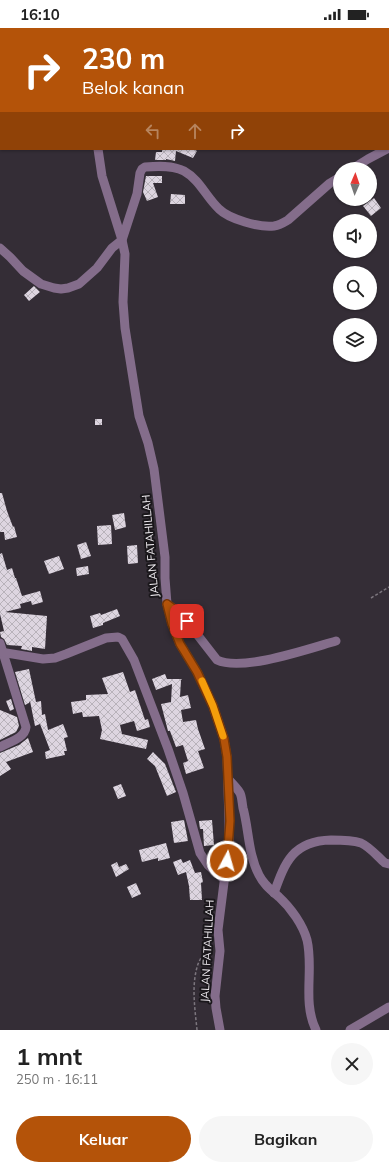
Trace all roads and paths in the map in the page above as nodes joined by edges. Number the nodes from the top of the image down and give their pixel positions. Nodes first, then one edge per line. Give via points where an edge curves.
1 (98, 150) edge
2 (384, 150) edge
3 (363, 162) edge
4 (333, 181) edge
5 (122, 240) junction
6 (0, 248) edge
7 (389, 587) edge
8 (371, 598) dead end
9 (167, 604) junction
10 (336, 641) dead end
11 (1, 649) edge
12 (0, 747) edge
13 (228, 779) junction
14 (389, 864) edge
15 (223, 878) junction
16 (274, 893) junction
17 (210, 942) dead end
18 (389, 1007) edge
19 (197, 1030) edge
20 (220, 1030) edge
21 (316, 1030) edge
22 (350, 1030) edge

1 - 5 street, JALAN FATAHILLAH via 102,176
2 - 3 street
4 - 5 street via 288,220 272,226 251,223 222,212 199,183 179,169 145,167 140,173
5 - 6 street via 85,279 74,286 61,289 34,279
5 - 9 street, JALAN FATAHILLAH via 125,254 125,328 139,416 154,469 165,557
7 - 8 path
9 - 10 street via 182,615 217,660 224,663 236,664 283,656
9 - 13 street, JALAN FATAHILLAH via 175,631 213,706 224,739
11 - 12 street via 26,731
11 - 15 street via 43,659 54,658 98,640 112,637 122,639 141,678 183,793 200,853 208,865
13 - 15 street, JALAN FATAHILLAH via 229,843
13 - 16 street via 240,793 253,863 266,886
14 - 16 street via 362,844 338,840 308,843 297,849 288,860
15 - 20 street, JALAN FATAHILLAH via 215,996
16 - 21 street via 296,917 307,940 308,994
17 - 19 path, JALAN FATAHILLAH via 196,974
18 - 22 street

